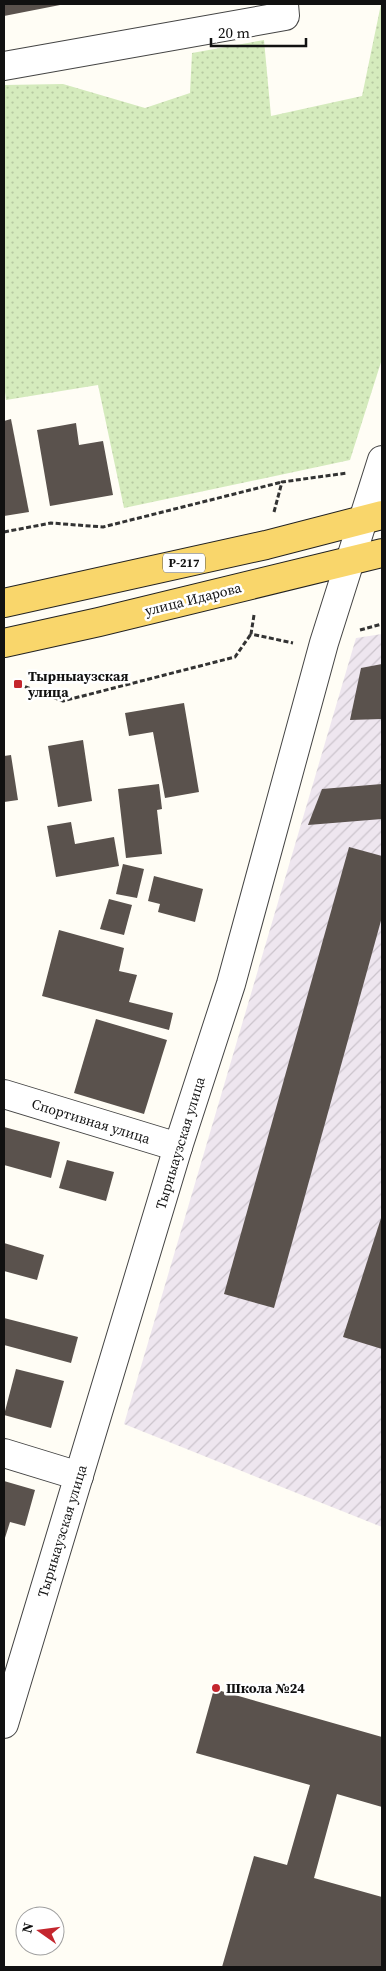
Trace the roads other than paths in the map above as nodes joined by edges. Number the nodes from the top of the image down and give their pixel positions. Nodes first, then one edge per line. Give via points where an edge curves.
1 (284, 4) edge
2 (4, 66) edge
3 (382, 460) edge
4 (373, 518) edge
5 (382, 553) edge
6 (350, 561) junction
7 (4, 602) edge
8 (4, 643) edge
9 (4, 1094) edge
10 (178, 1147) junction
11 (4, 1453) edge
12 (79, 1476) junction
13 (4, 1724) edge

1 - 2 street via 285,16
3 - 4 street, Тырныаузская улица
4 - 6 street, Тырныаузская улица
4 - 7 main road, Р-217 via 266,545
5 - 6 main road, улица Идарова
6 - 8 main road, улица Идарова
6 - 10 street, Тырныаузская улица via 324,643 231,984
9 - 10 street, Спортивная улица
10 - 12 street, Тырныаузская улица
11 - 12 street
12 - 13 street, Тырныаузская улица

